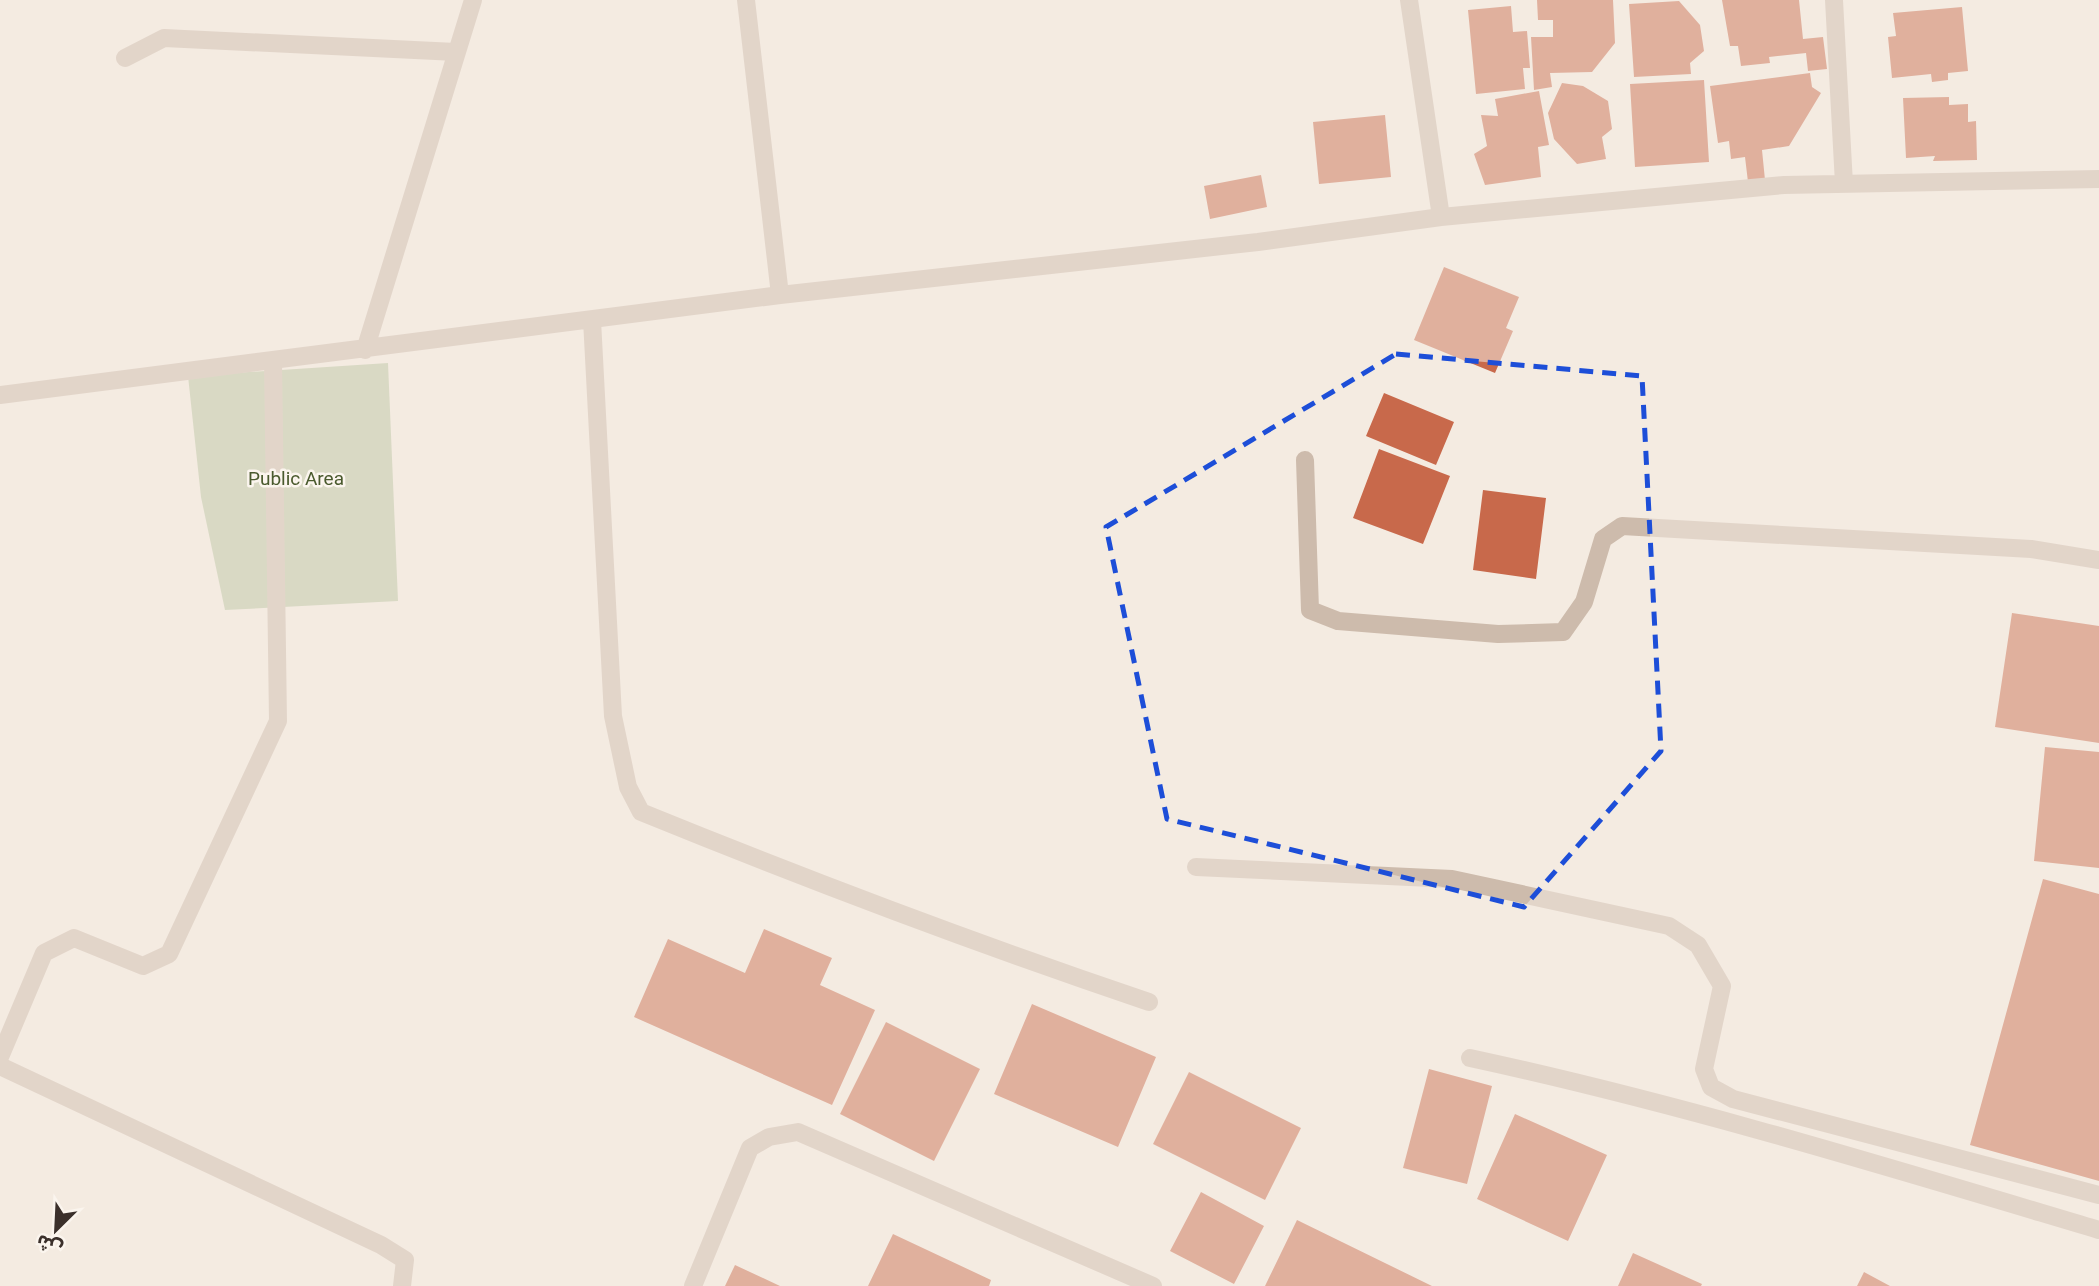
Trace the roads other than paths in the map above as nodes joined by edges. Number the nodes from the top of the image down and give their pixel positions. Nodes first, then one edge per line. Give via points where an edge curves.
1 (473, 0) edge
2 (746, 0) edge
3 (1409, 0) edge
4 (1834, 0) edge
5 (456, 52) junction
6 (125, 58) dead end
7 (2099, 179) edge
8 (1844, 184) junction
9 (1441, 217) junction
10 (780, 295) junction
11 (592, 320) junction
12 (365, 350) junction
13 (273, 360) junction
14 (0, 395) edge
15 (1305, 460) dead end
16 (2099, 560) edge
17 (1196, 867) dead end
18 (1149, 1002) dead end
19 (0, 1057) edge
20 (1470, 1058) dead end
21 (0, 1066) edge
22 (2099, 1195) edge
23 (2099, 1230) edge
24 (402, 1286) edge
25 (693, 1286) edge
26 (1153, 1286) edge

1 - 5 street
2 - 10 street
3 - 9 street
4 - 8 street
5 - 6 street via 164,38
5 - 12 street
7 - 8 street
8 - 9 street via 1784,185
9 - 10 street
10 - 11 street
11 - 12 street
11 - 18 street via 613,716 628,788 641,812 770,865
12 - 13 street
13 - 14 street
13 - 19 street via 278,721 169,954 143,966 74,938 44,953
15 - 16 street via 1310,610 1338,621 1498,634 1563,632 1584,602 1603,539 1622,526 2031,549
17 - 22 street via 1452,879 1668,926 1698,946 1721,986 1704,1069 1711,1087 1733,1099
20 - 23 street via 1560,1077
21 - 24 street via 381,1245 405,1260
25 - 26 street via 750,1148 769,1137 798,1132

